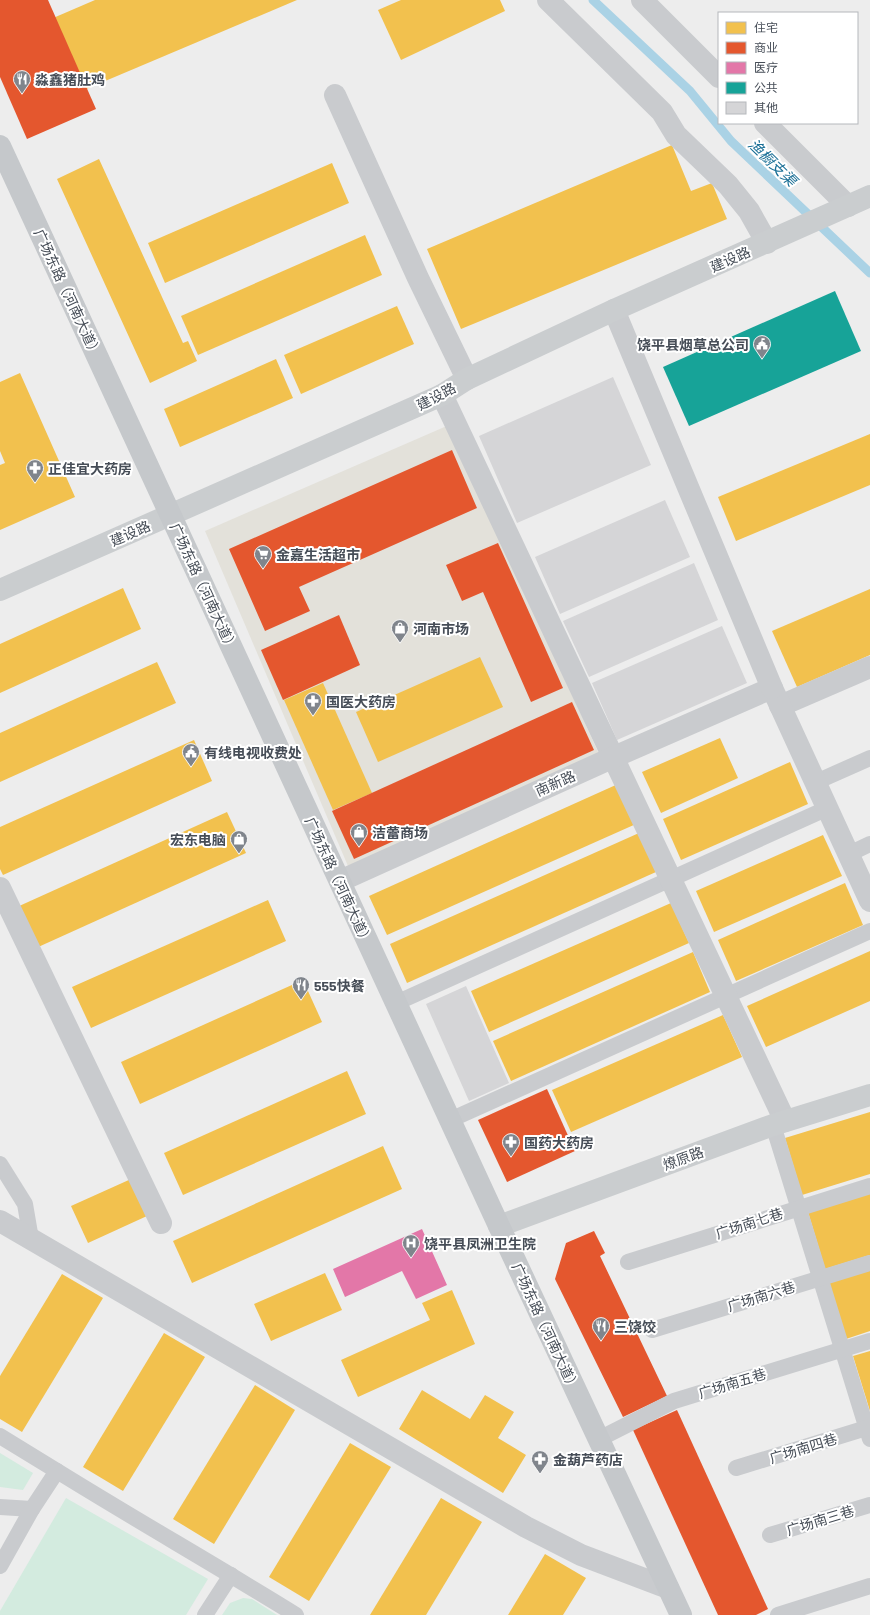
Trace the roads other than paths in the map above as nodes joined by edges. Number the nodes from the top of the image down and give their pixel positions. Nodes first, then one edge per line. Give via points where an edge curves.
1 (548, 0) edge
2 (642, 0) edge
3 (718, 76) edge
4 (335, 95) dead end
5 (766, 124) edge
6 (0, 146) edge
7 (870, 196) edge
8 (848, 206) junction
9 (767, 243) junction
10 (614, 310) junction
11 (467, 379) junction
12 (442, 395) junction
13 (170, 515) junction
14 (0, 590) edge
15 (870, 667) edge
16 (776, 697) junction
17 (614, 757) junction
18 (870, 758) edge
19 (816, 782) junction
20 (828, 808) junction
21 (870, 844) edge
22 (849, 854) junction
23 (671, 878) junction
24 (340, 881) junction
25 (0, 888) edge
26 (870, 901) edge
27 (870, 931) edge
28 (726, 996) junction
29 (396, 1003) junction
30 (870, 1095) edge
31 (450, 1120) junction
32 (779, 1123) junction
33 (0, 1164) edge
34 (870, 1186) edge
35 (798, 1207) junction
36 (0, 1220) edge
37 (160, 1223) dead end
38 (499, 1226) junction
39 (31, 1239) junction
40 (628, 1262) dead end
41 (870, 1263) edge
42 (820, 1277) junction
43 (652, 1330) dead end
44 (870, 1341) edge
45 (842, 1349) junction
46 (869, 1432) edge
47 (0, 1436) edge
48 (599, 1439) junction
49 (736, 1468) dead end
50 (57, 1471) junction
51 (870, 1505) edge
52 (0, 1507) edge
53 (32, 1509) junction
54 (770, 1535) dead end
55 (0, 1566) edge
56 (231, 1574) junction
57 (870, 1586) edge
58 (668, 1588) junction
59 (205, 1615) edge
60 (296, 1615) edge
61 (681, 1615) edge
62 (778, 1615) edge

1 - 9 street via 662,112 676,135 728,185 749,211
2 - 3 street
4 - 11 street
5 - 8 street
6 - 13 main road, 广场东路（河南大道）
7 - 8 main road, 建设路
8 - 9 main road, 建设路
9 - 10 main road, 建设路
10 - 11 main road, 建设路
10 - 16 street
11 - 12 main road, 建设路
12 - 13 main road, 建设路
12 - 17 street
13 - 14 main road, 建设路
13 - 24 main road, 广场东路（河南大道）
15 - 16 street, 南新路
16 - 17 street, 南新路
16 - 19 street
17 - 23 street
17 - 24 street, 南新路
18 - 19 lane
19 - 20 street
20 - 22 street
20 - 23 lane
21 - 22 lane
22 - 26 street
23 - 28 street
23 - 29 lane
24 - 29 main road, 广场东路（河南大道）
25 - 37 street
27 - 28 lane
28 - 31 lane
28 - 32 street
29 - 31 main road, 广场东路（河南大道）
30 - 32 main road, 燎原路
31 - 38 main road, 广场东路（河南大道）
32 - 35 lane
32 - 38 main road, 燎原路
33 - 39 lane via 26,1204
34 - 35 lane, 广场南七巷
35 - 40 lane, 广场南七巷
35 - 42 lane
36 - 39 street
38 - 48 main road, 广场东路（河南大道）
39 - 58 street via 526,1526 581,1555
41 - 42 lane, 广场南六巷
42 - 43 lane, 广场南六巷
42 - 45 lane
44 - 45 lane, 广场南五巷
45 - 46 lane
45 - 48 lane, 广场南五巷 via 674,1401
46 - 49 lane, 广场南四巷
47 - 50 lane
48 - 58 main road, 广场东路（河南大道）
50 - 53 lane
50 - 56 lane via 149,1528
51 - 54 lane, 广场南三巷
52 - 53 lane
53 - 55 lane
56 - 59 lane
56 - 60 lane
57 - 62 lane
58 - 61 main road, 广场东路（河南大道）

